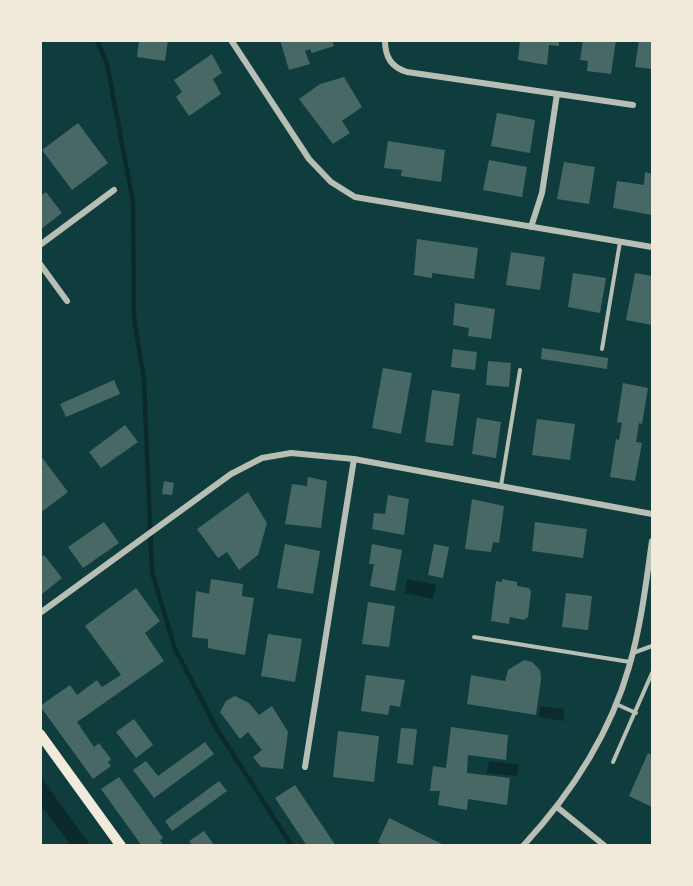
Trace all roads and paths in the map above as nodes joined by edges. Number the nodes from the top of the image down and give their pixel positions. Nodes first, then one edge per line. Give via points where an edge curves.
1 (231, 40) edge
2 (385, 40) edge
3 (557, 94) junction
4 (633, 105) dead end
5 (114, 190) dead end
6 (531, 227) junction
7 (620, 242) junction
8 (40, 245) edge
9 (652, 247) edge
10 (40, 264) edge
11 (67, 301) dead end
12 (602, 349) dead end
13 (520, 370) dead end
14 (354, 459) junction
15 (501, 486) junction
16 (652, 514) edge
17 (652, 541) edge
18 (40, 613) edge
19 (474, 637) dead end
20 (652, 646) edge
21 (633, 653) junction
22 (631, 662) junction
23 (652, 673) edge
24 (616, 704) junction
25 (636, 712) junction
26 (40, 734) edge
27 (613, 762) dead end
28 (305, 767) dead end
29 (557, 807) junction
30 (121, 846) edge
31 (523, 846) edge
32 (605, 846) edge

1 - 6 street via 309,159 331,182 355,197
2 - 3 street via 388,59 407,72
3 - 4 street
3 - 6 street via 542,194
5 - 8 street
6 - 7 street
7 - 9 street
7 - 12 lane
10 - 11 street
13 - 15 lane
14 - 15 street
14 - 18 street via 291,453 262,458 231,474
14 - 28 street
15 - 16 street
17 - 21 street
19 - 22 lane
20 - 21 lane
21 - 22 street
22 - 24 street
23 - 25 lane
24 - 25 lane
24 - 29 street via 589,760
25 - 27 lane
26 - 30 main road
29 - 31 street
29 - 32 street

